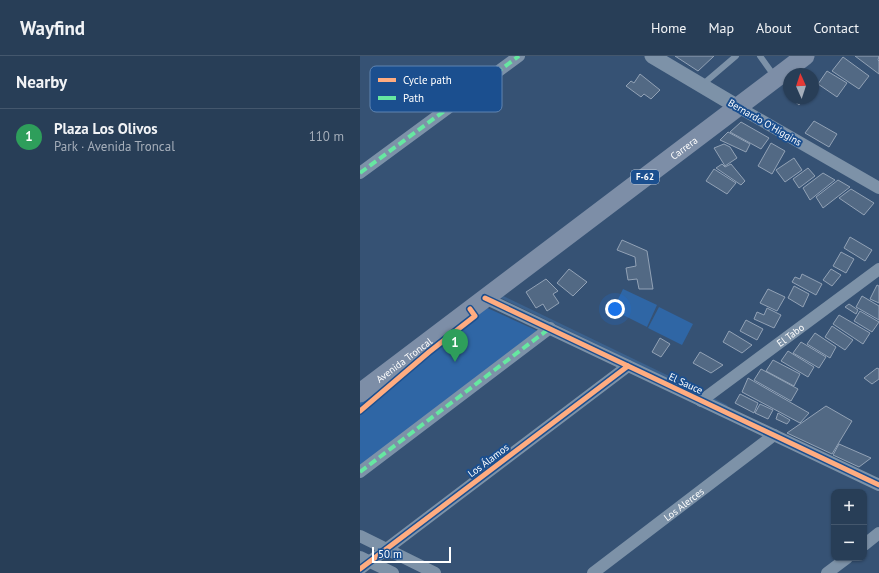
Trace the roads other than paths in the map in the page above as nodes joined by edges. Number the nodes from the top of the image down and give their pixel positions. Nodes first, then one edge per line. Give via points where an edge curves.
1 (519, 56) edge
2 (652, 56) edge
3 (736, 56) edge
4 (760, 56) edge
5 (805, 56) edge
6 (502, 69) edge
7 (776, 78) junction
8 (701, 85) junction
9 (738, 107) junction
10 (443, 112) edge
11 (360, 173) edge
12 (879, 188) edge
13 (879, 269) edge
14 (485, 298) junction
15 (550, 328) junction
16 (628, 366) junction
17 (360, 393) edge
18 (701, 400) junction
19 (774, 435) junction
20 (360, 472) edge
21 (879, 485) edge
22 (879, 533) edge
23 (360, 536) edge
24 (867, 543) edge
25 (386, 549) junction
26 (843, 561) edge
27 (363, 562) edge
28 (393, 573) edge
29 (435, 573) edge
30 (593, 573) edge
31 (827, 573) edge

1 - 6 street
2 - 8 street, Bernardo O'Higgins
3 - 8 lane
4 - 7 lane
5 - 7 main road, Carrera / F-62
7 - 9 main road, Carrera / F-62
8 - 9 street, Bernardo O'Higgins
9 - 12 street, Bernardo O'Higgins
9 - 14 main road, Carrera / F-62
10 - 11 street
13 - 18 street, El Tabo
14 - 15 street, El Sauce
14 - 17 main road, Avenida Troncal / F-62
15 - 16 street, El Sauce
15 - 20 street
16 - 18 street, El Sauce
16 - 25 street, Los Álamos
18 - 19 street, El Sauce
19 - 21 street, El Sauce
19 - 30 street, Los Alerces
22 - 24 street
23 - 25 street
25 - 27 street, Los Álamos
25 - 29 street
26 - 31 street
27 - 28 street

